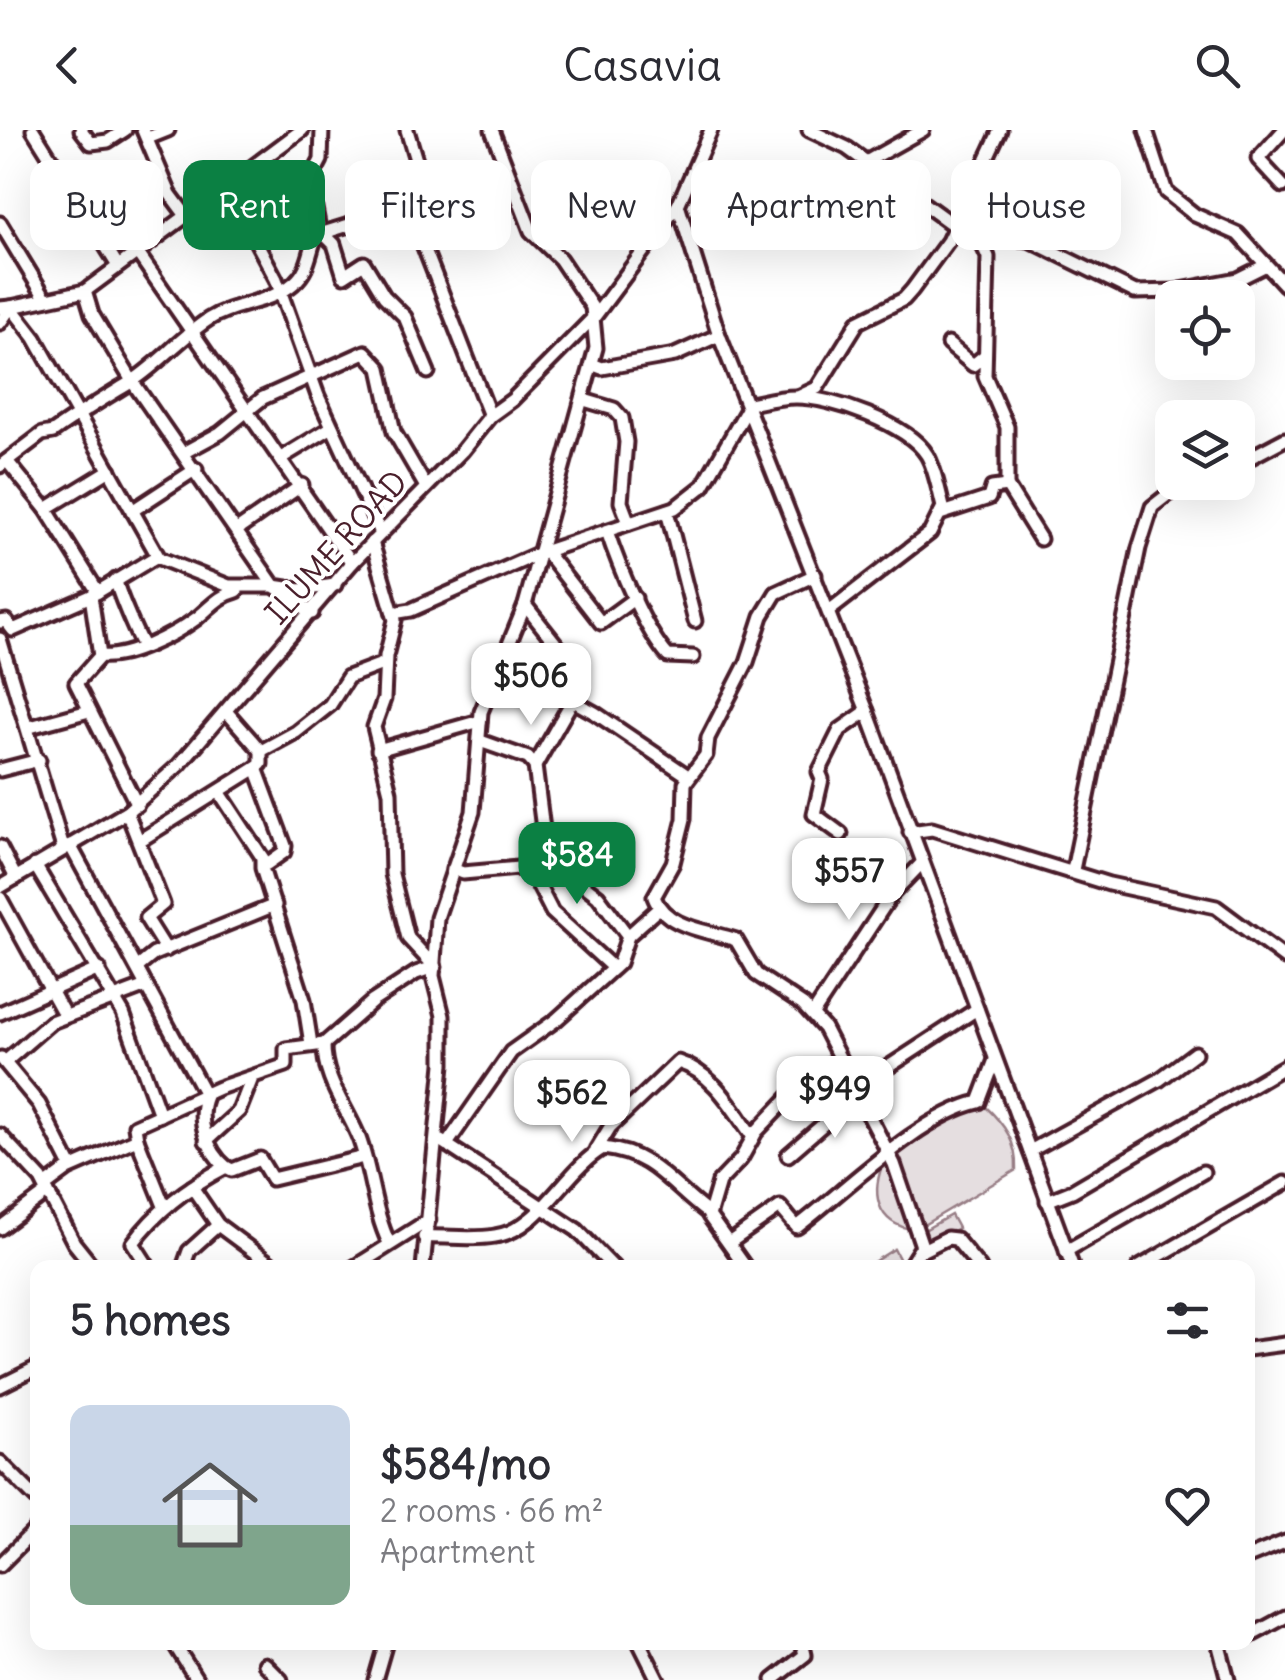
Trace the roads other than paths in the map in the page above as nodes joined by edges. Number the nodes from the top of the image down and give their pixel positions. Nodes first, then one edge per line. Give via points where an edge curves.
1 (33, 130) edge
2 (81, 130) edge
3 (126, 130) edge
4 (168, 130) edge
5 (302, 130) edge
6 (322, 130) edge
7 (407, 130) edge
8 (492, 130) edge
9 (711, 130) edge
10 (809, 130) edge
11 (922, 130) edge
12 (1000, 130) edge
13 (1146, 130) edge
14 (1284, 130) edge
15 (145, 134) edge
16 (829, 134) edge
17 (262, 160) edge
18 (321, 160) edge
19 (416, 160) edge
20 (863, 160) edge
21 (870, 160) edge
22 (985, 160) edge
23 (1284, 186) edge
24 (678, 204) junction
25 (183, 212) edge
26 (183, 220) edge
27 (0, 223) edge
28 (951, 231) edge
29 (325, 235) edge
30 (259, 250) edge
31 (309, 250) edge
32 (425, 250) edge
33 (985, 250) edge
34 (1050, 250) edge
35 (139, 255) junction
36 (118, 266) junction
37 (1266, 266) junction
38 (1285, 285) edge
39 (84, 291) junction
40 (280, 293) junction
41 (46, 300) junction
42 (5, 308) edge
43 (595, 316) junction
44 (0, 323) edge
45 (194, 331) junction
46 (720, 334) junction
47 (948, 344) dead end
48 (984, 356) junction
49 (594, 365) junction
50 (428, 372) dead end
51 (313, 376) junction
52 (132, 381) junction
53 (798, 397) junction
54 (584, 400) junction
55 (750, 404) junction
56 (246, 410) junction
57 (77, 415) junction
58 (490, 416) junction
59 (332, 427) junction
60 (1285, 439) edge
61 (183, 453) junction
62 (1255, 455) edge
63 (281, 458) junction
64 (4, 464) edge
65 (196, 469) junction
66 (110, 470) junction
67 (302, 485) junction
68 (1008, 486) junction
69 (426, 487) junction
70 (1161, 500) edge
71 (46, 509) junction
72 (132, 511) junction
73 (666, 511) junction
74 (942, 513) junction
75 (629, 523) junction
76 (237, 530) junction
77 (607, 531) junction
78 (376, 538) junction
79 (1040, 539) dead end
80 (543, 552) junction
81 (157, 556) junction
82 (352, 563) junction
83 (815, 575) junction
84 (116, 580) junction
85 (335, 585) junction
86 (254, 586) junction
87 (274, 586) junction
88 (94, 594) junction
89 (635, 598) junction
90 (525, 605) junction
91 (829, 611) junction
92 (392, 612) junction
93 (312, 613) junction
94 (695, 620) dead end
95 (0, 622) edge
96 (0, 639) edge
97 (143, 646) junction
98 (100, 656) junction
99 (693, 657) dead end
100 (503, 662) junction
101 (385, 663) junction
102 (5, 666) edge
103 (546, 686) junction
104 (571, 704) junction
105 (89, 711) junction
106 (226, 711) junction
107 (867, 711) junction
108 (480, 721) junction
109 (30, 727) junction
110 (480, 741) junction
111 (378, 750) junction
112 (261, 752) junction
113 (39, 760) junction
114 (535, 766) junction
115 (256, 768) junction
116 (0, 770) edge
117 (688, 776) junction
118 (220, 793) junction
119 (132, 809) junction
120 (910, 832) junction
121 (841, 834) dead end
122 (138, 841) junction
123 (600, 845) dead end
124 (66, 846) junction
125 (0, 847) edge
126 (922, 863) junction
127 (35, 864) junction
128 (267, 864) junction
129 (452, 869) junction
130 (1072, 870) junction
131 (16, 878) junction
132 (576, 878) junction
133 (0, 887) edge
134 (0, 898) edge
135 (275, 905) junction
136 (659, 908) junction
137 (628, 936) junction
138 (166, 950) junction
139 (1285, 958) edge
140 (138, 966) junction
141 (433, 968) junction
142 (612, 968) junction
143 (99, 969) junction
144 (146, 986) junction
145 (51, 992) junction
146 (116, 1000) junction
147 (977, 1009) junction
148 (0, 1013) edge
149 (813, 1014) junction
150 (64, 1016) junction
151 (318, 1044) junction
152 (1195, 1053) dead end
153 (838, 1058) junction
154 (2, 1059) edge
155 (996, 1060) junction
156 (1285, 1066) edge
157 (252, 1078) junction
158 (854, 1093) junction
159 (206, 1096) junction
160 (160, 1115) junction
161 (0, 1134) edge
162 (753, 1137) junction
163 (137, 1139) junction
164 (206, 1141) junction
165 (442, 1142) junction
166 (1030, 1152) junction
167 (888, 1153) junction
168 (593, 1154) junction
169 (788, 1154) dead end
170 (364, 1157) junction
171 (71, 1167) junction
172 (226, 1167) junction
173 (1203, 1172) dead end
174 (1285, 1184) edge
175 (192, 1188) junction
176 (46, 1189) junction
177 (1047, 1201) junction
178 (542, 1205) junction
179 (164, 1206) junction
180 (708, 1213) junction
181 (429, 1220) junction
182 (218, 1225) junction
183 (0, 1228) edge
184 (424, 1237) junction
185 (390, 1243) junction
186 (729, 1243) junction
187 (1066, 1250) junction
188 (920, 1252) junction
189 (88, 1260) edge
190 (143, 1260) edge
191 (186, 1260) edge
192 (265, 1260) edge
193 (365, 1260) edge
194 (424, 1260) edge
195 (606, 1260) edge
196 (739, 1260) edge
197 (914, 1260) edge
198 (973, 1260) edge
199 (1070, 1260) edge
200 (1152, 1260) edge
201 (1285, 1344) edge
202 (1255, 1348) edge
203 (30, 1371) edge
204 (0, 1386) edge
205 (0, 1462) edge
206 (30, 1492) edge
207 (30, 1535) edge
208 (1285, 1542) edge
209 (1255, 1554) edge
210 (0, 1565) edge
211 (1285, 1617) edge
212 (1255, 1633) edge
213 (178, 1650) edge
214 (384, 1650) edge
215 (643, 1650) edge
216 (805, 1650) edge
217 (1220, 1650) edge
218 (265, 1664) dead end
219 (198, 1680) edge
220 (282, 1680) edge
221 (375, 1680) edge
222 (658, 1680) edge
223 (774, 1680) edge
224 (1228, 1680) edge

1 - 36 street
2 - 3 street via 89,142 102,143
4 - 15 street
5 - 17 street
6 - 18 street
7 - 19 street
8 - 43 street via 530,231 560,260
9 - 24 street, ILUME ROAD
10 - 16 street
11 - 21 street
12 - 22 street
13 - 37 street via 1166,192 1238,234
14 - 23 street via 1258,159
15 - 25 street
16 - 20 street
24 - 43 street, ILUME ROAD
24 - 46 street
26 - 35 street
27 - 41 street
28 - 53 street via 908,296 858,322 817,388
29 - 50 street via 344,276 364,262 405,316
30 - 40 street
31 - 40 street via 307,268
32 - 58 street
33 - 48 street
34 - 37 street via 1141,294 1238,279
35 - 36 street
35 - 45 street
36 - 39 street
37 - 38 street
39 - 41 street
39 - 52 street
40 - 45 street via 236,305
40 - 51 street
41 - 42 street
42 - 44 street
42 - 57 street via 35,338
43 - 49 street
43 - 58 street, ILUME ROAD
45 - 52 street
45 - 56 street
46 - 49 street via 675,355
46 - 55 street
47 - 48 street via 973,364
48 - 68 street via 985,376 1008,427
49 - 54 street
51 - 56 street
51 - 59 street
51 - 69 street via 365,352 372,355 394,432
52 - 57 street
52 - 61 street
53 - 55 street
53 - 74 street via 881,420 920,448
54 - 75 street via 622,418 621,502
54 - 80 street
55 - 73 street via 703,486
55 - 83 street
56 - 61 street
56 - 63 street
57 - 64 street
57 - 66 street
58 - 69 street, ILUME ROAD
59 - 63 street
59 - 78 street
60 - 62 street
61 - 65 street
63 - 67 street
64 - 71 street
65 - 72 street
65 - 76 street
66 - 71 street
66 - 72 street
67 - 76 street
67 - 82 street
68 - 74 street
68 - 79 street
69 - 78 street, ILUME ROAD
70 - 130 street via 1152,507 1139,548
71 - 88 street
72 - 81 street
73 - 75 street
73 - 94 street
74 - 91 street via 930,533
75 - 77 street
76 - 87 street
77 - 80 street
77 - 89 street
78 - 82 street, ILUME ROAD
78 - 92 street
80 - 89 street via 601,623
80 - 90 street
80 - 92 street via 411,610
81 - 84 street
81 - 86 street via 229,586
82 - 85 street, ILUME ROAD
83 - 91 street
83 - 117 street via 769,604 706,755
84 - 88 street
84 - 97 street
85 - 87 street
85 - 93 street, ILUME ROAD
86 - 87 street
86 - 97 street via 226,594
87 - 93 street
88 - 95 street via 14,630
88 - 98 street
89 - 99 street via 664,653
90 - 100 street
90 - 103 street via 567,658
91 - 107 street
92 - 101 street
93 - 106 street, ILUME ROAD
96 - 102 street
97 - 98 street via 126,656
98 - 105 street via 76,683
100 - 103 street
100 - 108 street
101 - 111 street via 374,727
101 - 112 street via 348,677 330,704
102 - 109 street
103 - 104 street
104 - 114 street
104 - 117 street
105 - 109 street
105 - 119 street
106 - 112 street
106 - 119 street, ILUME ROAD
107 - 120 street
107 - 121 street via 840,730 818,772 814,814
108 - 110 street
108 - 111 street
109 - 113 street
110 - 114 street
110 - 129 street via 472,812
111 - 141 street via 390,792 390,860 404,928
112 - 115 street
113 - 116 street
113 - 124 street
114 - 132 street via 544,837
115 - 118 street
115 - 128 street via 285,846
117 - 136 street via 673,864 656,887
118 - 122 street
118 - 128 street
119 - 122 street
119 - 124 street, ILUME ROAD
120 - 126 street
120 - 130 street via 932,830
122 - 138 street via 163,903 146,918
123 - 132 street
124 - 127 street, ILUME ROAD
124 - 140 street
125 - 131 street
126 - 147 street
126 - 149 street via 892,894
127 - 131 street, ILUME ROAD
127 - 143 street
128 - 135 street via 262,858
129 - 141 street via 437,918
129 - 142 street via 529,867 552,912
130 - 139 street via 1227,912
131 - 133 street, ILUME ROAD
132 - 137 street
134 - 145 street
135 - 138 street
135 - 151 street
136 - 137 street
136 - 149 street via 677,923 736,940 762,979
137 - 142 street
138 - 140 street
140 - 144 street
141 - 151 street via 372,1000
141 - 165 street via 444,1038
142 - 165 street via 510,1052
143 - 145 street
143 - 146 street
144 - 146 street
144 - 159 street
145 - 148 street
145 - 150 street
146 - 150 street
146 - 160 street
147 - 155 street
147 - 158 street
149 - 153 street
150 - 154 street
151 - 157 street via 286,1049 286,1066
151 - 170 street
152 - 166 street
153 - 158 street
153 - 162 street via 795,1090
154 - 171 street via 40,1104
155 - 166 street
155 - 167 street via 982,1100
156 - 177 street
157 - 159 street
157 - 164 street via 239,1111
158 - 167 street
158 - 169 street
159 - 160 street
159 - 164 street
160 - 163 street via 134,1126
161 - 176 street
162 - 168 street via 713,1083 678,1062 610,1127
162 - 180 street via 719,1182
163 - 171 street
163 - 179 street
164 - 172 street
165 - 178 street
165 - 181 street
166 - 177 street
167 - 186 street via 798,1226 780,1207
167 - 188 street via 922,1241
168 - 178 street
168 - 180 street via 603,1148 631,1153 678,1183
170 - 172 street via 272,1179 260,1159
170 - 185 street
171 - 176 street
172 - 175 street
173 - 187 street
174 - 200 street
175 - 179 street
175 - 182 street
176 - 183 street
176 - 189 street
177 - 187 street
178 - 184 street via 496,1236
178 - 195 street
179 - 190 street via 133,1243
180 - 186 street
181 - 184 street
181 - 185 street
182 - 191 street
182 - 192 street
184 - 194 street
185 - 193 street
186 - 196 street
187 - 199 street
188 - 197 street
188 - 198 street via 956,1239
201 - 202 street
203 - 204 street
205 - 206 street
207 - 210 street
208 - 209 street
211 - 212 street
213 - 219 street
214 - 221 street
215 - 222 street
216 - 223 street via 806,1656
217 - 224 street
218 - 220 street

